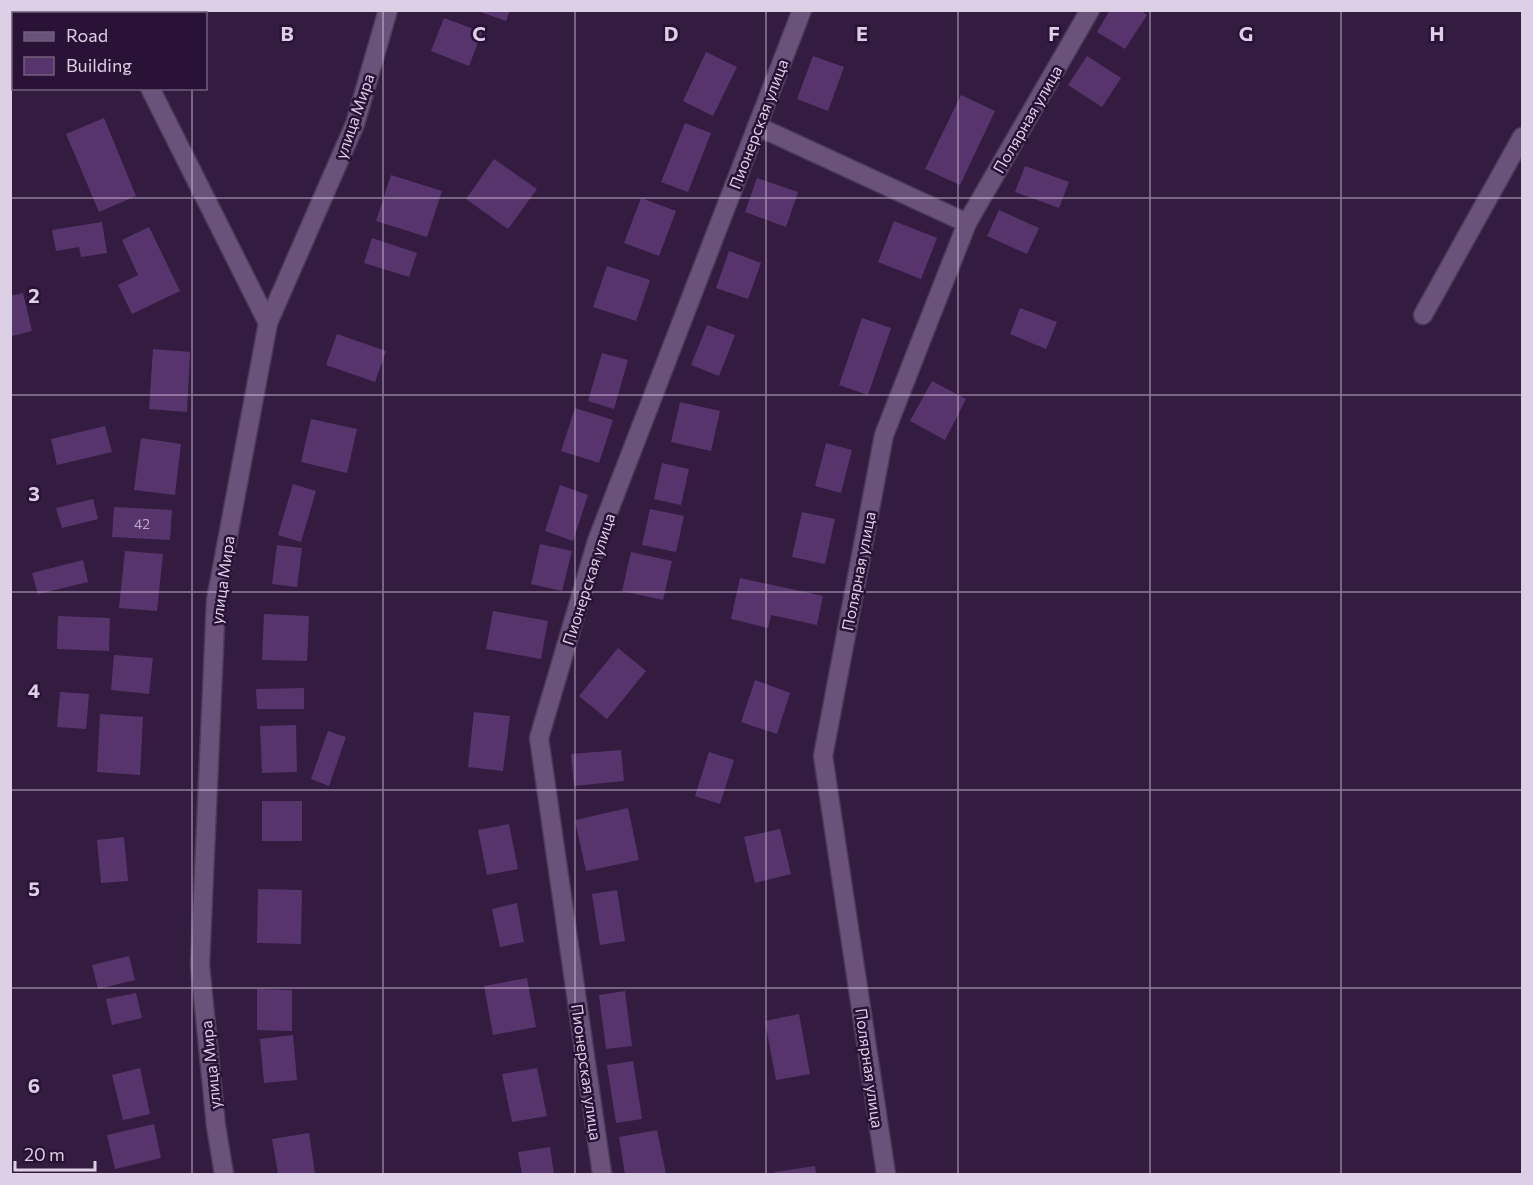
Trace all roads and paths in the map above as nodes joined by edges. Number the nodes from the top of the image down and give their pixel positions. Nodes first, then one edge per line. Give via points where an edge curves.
1 (388, 10) edge
2 (802, 10) edge
3 (1090, 10) edge
4 (151, 90) edge
5 (757, 126) junction
6 (1522, 137) edge
7 (968, 223) junction
8 (1423, 315) dead end
9 (268, 323) junction
10 (224, 1174) edge
11 (602, 1174) edge
12 (886, 1174) edge

1 - 9 street, улица Мира via 355,124
2 - 5 street, Пионерская улица
3 - 7 street, Полярная улица
4 - 9 street
5 - 7 street
5 - 11 street, Пионерская улица via 597,541 539,738
6 - 8 street
7 - 12 street, Полярная улица via 884,435 823,756
9 - 10 street, улица Мира via 216,600 200,965

